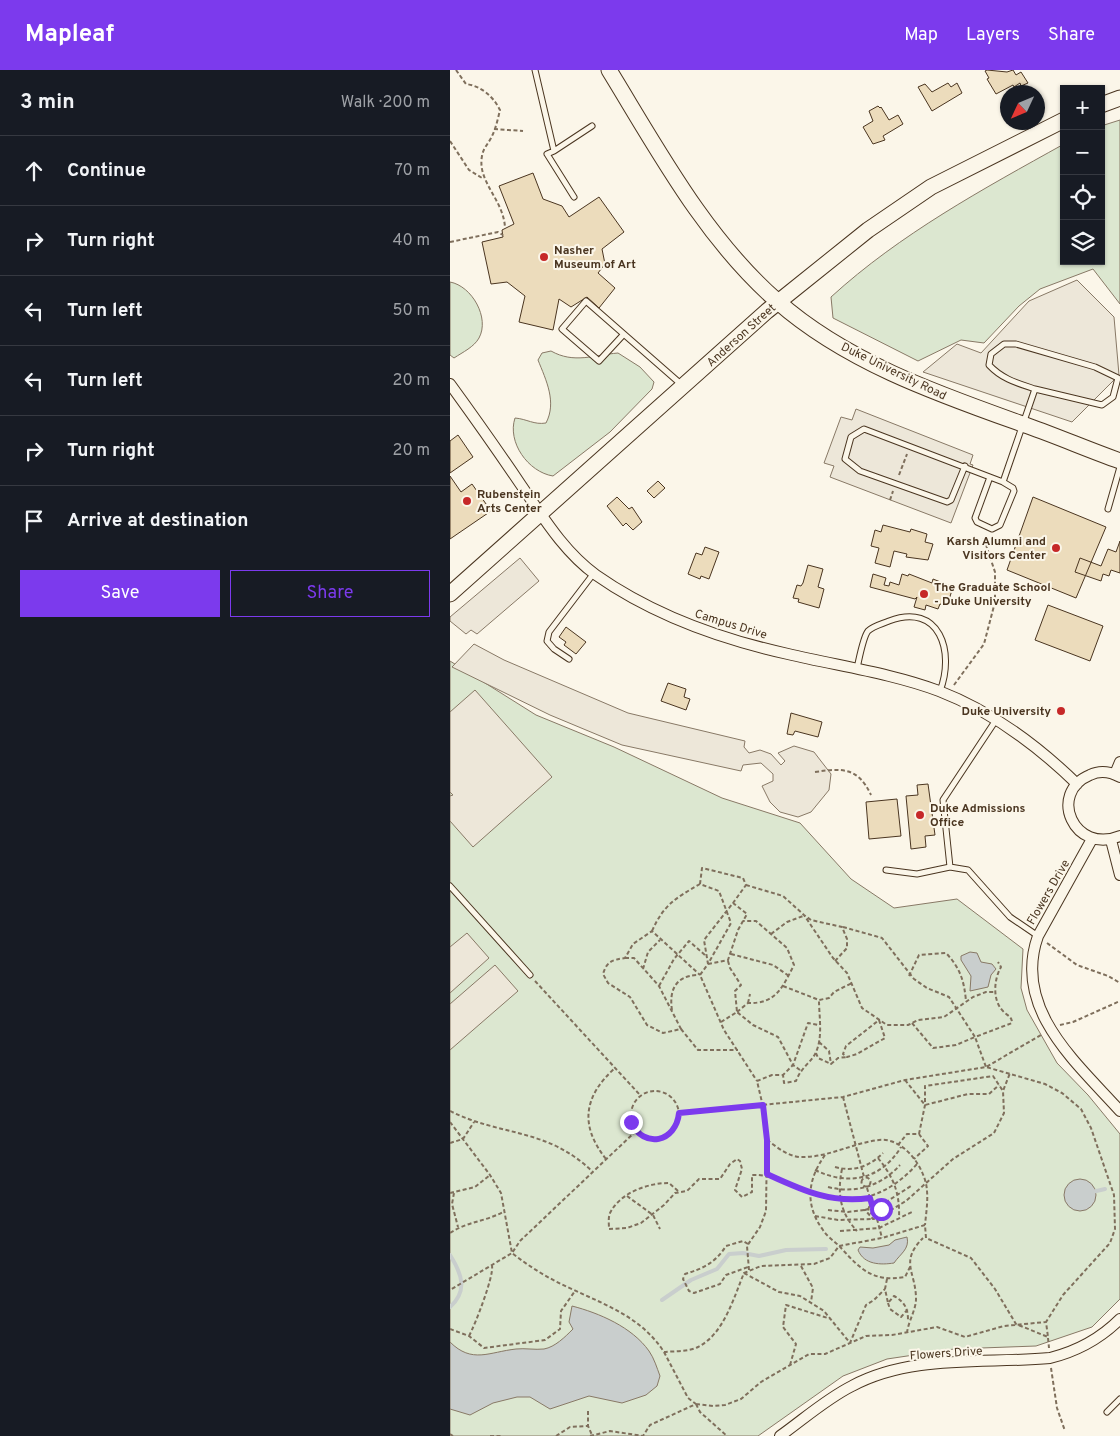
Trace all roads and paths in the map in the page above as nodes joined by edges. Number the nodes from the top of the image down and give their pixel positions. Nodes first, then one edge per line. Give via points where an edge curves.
1 (456, 70) edge
2 (535, 70) edge
3 (609, 70) edge
4 (1120, 98) edge
5 (1105, 104) edge
6 (1060, 122) edge
7 (592, 126) dead end
8 (494, 129) junction
9 (523, 131) dead end
10 (450, 141) edge
11 (554, 151) junction
12 (483, 178) junction
13 (574, 198) dead end
14 (506, 228) dead end
15 (503, 235) dead end
16 (450, 242) edge
17 (778, 302) junction
18 (624, 334) junction
19 (450, 384) edge
20 (684, 387) junction
21 (1035, 389) junction
22 (1022, 424) junction
23 (910, 446) junction
24 (1120, 461) edge
25 (965, 466) junction
26 (1120, 466) edge
27 (898, 477) dead end
28 (990, 477) junction
29 (1003, 482) junction
30 (894, 490) dead end
31 (890, 500) dead end
32 (1108, 509) dead end
33 (541, 513) junction
34 (983, 536) dead end
35 (594, 574) junction
36 (450, 594) edge
37 (569, 659) dead end
38 (857, 669) junction
39 (953, 687) dead end
40 (940, 691) junction
41 (996, 720) junction
42 (1120, 762) edge
43 (815, 772) dead end
44 (1118, 776) edge
45 (1076, 784) junction
46 (871, 795) dead end
47 (1116, 838) edge
48 (1092, 839) junction
49 (950, 867) junction
50 (886, 870) dead end
51 (1120, 874) edge
52 (700, 884) junction
53 (746, 885) junction
54 (450, 886) edge
55 (733, 903) junction
56 (726, 913) junction
57 (804, 915) junction
58 (743, 921) junction
59 (842, 927) junction
60 (652, 931) junction
61 (771, 934) junction
62 (1041, 939) junction
63 (660, 940) junction
64 (730, 954) junction
65 (678, 956) junction
66 (707, 957) junction
67 (625, 958) junction
68 (728, 960) junction
69 (836, 961) junction
70 (998, 962) dead end
71 (708, 964) junction
72 (643, 969) junction
73 (530, 975) joint
74 (700, 975) junction
75 (909, 975) junction
76 (789, 976) junction
77 (852, 983) junction
78 (1120, 983) edge
79 (659, 986) junction
80 (783, 986) junction
81 (995, 992) junction
82 (750, 994) dead end
83 (819, 1000) junction
84 (966, 1001) junction
85 (1120, 1001) edge
86 (748, 1003) junction
87 (957, 1008) junction
88 (672, 1012) junction
89 (737, 1012) junction
90 (879, 1020) junction
91 (720, 1022) junction
92 (912, 1023) junction
93 (820, 1026) junction
94 (1056, 1027) dead end
95 (680, 1029) junction
96 (1043, 1034) dead end
97 (975, 1037) junction
98 (818, 1042) junction
99 (738, 1050) junction
100 (816, 1053) junction
101 (846, 1057) junction
102 (831, 1064) junction
103 (793, 1065) junction
104 (986, 1067) junction
105 (615, 1068) junction
106 (800, 1070) junction
107 (1010, 1072) junction
108 (783, 1075) junction
109 (906, 1080) junction
110 (757, 1081) junction
111 (999, 1085) junction
112 (1003, 1091) junction
113 (640, 1095) junction
114 (843, 1097) junction
115 (763, 1105) junction
116 (925, 1105) junction
117 (450, 1111) edge
118 (1120, 1111) edge
119 (679, 1113) junction
120 (450, 1122) edge
121 (474, 1122) junction
122 (636, 1131) junction
123 (919, 1134) junction
124 (463, 1139) junction
125 (767, 1140) junction
126 (450, 1143) edge
127 (856, 1146) junction
128 (899, 1146) junction
129 (824, 1154) junction
130 (882, 1154) dead end
131 (878, 1158) junction
132 (914, 1158) junction
133 (607, 1159) junction
134 (917, 1164) junction
135 (900, 1165) dead end
136 (885, 1166) junction
137 (835, 1167) dead end
138 (862, 1167) junction
139 (842, 1169) junction
140 (814, 1170) junction
141 (593, 1172) junction
142 (767, 1174) junction
143 (891, 1174) junction
144 (490, 1175) junction
145 (864, 1177) junction
146 (840, 1180) junction
147 (896, 1184) junction
148 (926, 1185) junction
149 (911, 1186) dead end
150 (828, 1187) dead end
151 (867, 1188) junction
152 (839, 1189) junction
153 (678, 1191) junction
154 (450, 1193) edge
155 (454, 1193) junction
156 (810, 1194) junction
157 (627, 1196) junction
158 (899, 1196) junction
159 (870, 1198) junction
160 (840, 1200) junction
161 (872, 1205) junction
162 (880, 1206) junction
163 (899, 1206) junction
164 (877, 1207) junction
165 (867, 1209) junction
166 (828, 1210) dead end
167 (503, 1212) junction
168 (844, 1212) junction
169 (912, 1212) dead end
170 (653, 1215) junction
171 (815, 1216) junction
172 (876, 1218) junction
173 (899, 1219) junction
174 (849, 1220) junction
175 (925, 1225) junction
176 (458, 1228) junction
177 (879, 1228) junction
178 (660, 1229) dead end
179 (840, 1231) dead end
180 (857, 1231) junction
181 (450, 1233) edge
182 (882, 1238) junction
183 (923, 1238) dead end
184 (747, 1245) junction
185 (839, 1246) junction
186 (512, 1253) junction
187 (492, 1265) junction
188 (801, 1266) junction
189 (910, 1267) junction
190 (748, 1269) junction
191 (744, 1273) junction
192 (887, 1279) junction
193 (885, 1289) junction
194 (450, 1290) edge
195 (575, 1291) junction
196 (811, 1302) junction
197 (888, 1303) junction
198 (908, 1309) junction
199 (1120, 1318) edge
200 (831, 1319) junction
201 (1046, 1322) junction
202 (908, 1323) junction
203 (1016, 1324) junction
204 (450, 1329) edge
205 (907, 1333) junction
206 (469, 1336) junction
207 (1048, 1337) junction
208 (850, 1343) junction
209 (664, 1352) junction
210 (1050, 1358) junction
211 (790, 1366) junction
212 (1120, 1399) edge
213 (696, 1404) junction
214 (588, 1411) dead end
215 (1107, 1412) dead end
216 (588, 1426) junction
217 (1064, 1431) dead end
218 (450, 1434) edge
219 (453, 1436) edge
220 (490, 1436) edge
221 (502, 1436) edge
222 (556, 1436) edge
223 (591, 1436) edge
224 (643, 1436) edge
225 (727, 1436) edge
226 (780, 1436) edge

1 - 8 path via 466,84 474,85 496,101 500,110
2 - 11 lane
3 - 17 street, Duke University Road via 690,199 725,247
4 - 5 street
6 - 17 street, Anderson Street via 931,186 868,230
7 - 11 lane
8 - 9 path
8 - 12 path via 482,156
10 - 12 path via 469,170
11 - 13 lane via 547,154
12 - 14 path via 505,218
15 - 16 path via 498,232
17 - 20 street, Anderson Street
17 - 22 street, Duke University Road via 856,355 959,402
18 - 18 lane via 586,301 562,329 599,360
18 - 20 lane
19 - 33 street, Campus Drive
20 - 33 street, Anderson Street
21 - 21 lane via 1102,405 1113,397 1118,378 1095,366 1016,344 1004,344 991,354 989,365 996,372 1007,380
21 - 22 lane
22 - 24 street, Duke University Road
22 - 29 lane
23 - 25 lane
23 - 25 lane via 864,429 851,437 845,459 860,471 942,502 951,500
23 - 27 path
25 - 28 lane
26 - 32 lane
28 - 29 lane
28 - 29 lane via 975,518 992,529 1000,525 1014,492 1014,488
30 - 31 path
33 - 35 street, Campus Drive via 573,554
33 - 36 street, Anderson Street
34 - 39 path via 995,572 996,602 984,644
35 - 37 lane via 549,632 547,641
35 - 38 street, Campus Drive via 647,607 674,619 786,654
38 - 40 street, Campus Drive
38 - 40 lane via 866,634 871,629 907,617 927,621 939,631 946,646
40 - 41 street, Campus Drive
41 - 45 street, Campus Drive via 1029,741
41 - 49 lane via 943,800
42 - 44 street
43 - 46 path via 836,768 850,772 865,781
44 - 45 street via 1094,773
45 - 48 street via 1070,799 1070,816 1078,830
47 - 48 street
47 - 51 street
48 - 62 street, Flowers Drive
49 - 50 lane via 917,874
49 - 62 lane via 968,870 1004,911
52 - 53 path via 702,868 742,878
52 - 56 path via 719,891
52 - 60 path via 665,908
53 - 55 path
53 - 57 path via 783,896
54 - 73 lane
55 - 56 path
55 - 58 path via 747,914
56 - 66 path via 704,940
56 - 71 path via 731,923
57 - 59 path via 811,920
57 - 61 path
57 - 69 path
58 - 61 path via 756,921
58 - 64 path
59 - 69 path via 847,948
59 - 75 path via 882,938
60 - 63 path
60 - 67 path via 633,944
61 - 76 path via 786,948 794,966
62 - 78 path via 1077,965
62 - 118 street, Flowers Drive via 1032,968 1036,997 1044,1018 1064,1048
63 - 65 path
63 - 72 path via 648,952
64 - 68 path
64 - 76 path via 773,965
65 - 66 path via 688,941
65 - 74 path
65 - 79 path
66 - 71 path
67 - 72 path via 634,958
67 - 95 path via 605,965 603,974 608,983 630,997 647,1025 663,1032
68 - 71 path
68 - 89 path via 741,985 735,991
69 - 77 path
70 - 81 path
71 - 74 path
72 - 79 path
73 - 105 path
74 - 88 path via 685,976 673,986 670,997
74 - 91 path
75 - 84 path via 919,955 946,953 959,966
75 - 87 path via 927,988 949,997
76 - 80 path
77 - 83 path via 834,992 830,998
77 - 90 path via 862,1008
79 - 88 path
80 - 83 path
80 - 86 path via 778,994 762,1004
81 - 84 path via 986,992
81 - 97 path via 999,1006 1011,1017 1012,1023
82 - 86 path
83 - 93 path
84 - 87 path
85 - 94 path
86 - 89 path
87 - 92 path via 944,1017
87 - 97 path
88 - 95 path
89 - 91 path
89 - 103 path via 753,1025 778,1037
90 - 92 path via 895,1026
90 - 101 path via 846,1046 843,1054
90 - 101 path via 885,1038
91 - 99 path
92 - 97 path via 933,1048 956,1045
93 - 98 path
93 - 103 path via 808,1023
95 - 99 path via 698,1050
96 - 104 path
97 - 104 path
98 - 100 path
98 - 102 path via 830,1052
99 - 110 path
100 - 102 path via 818,1058
100 - 106 path
101 - 102 path
103 - 106 path
103 - 108 path
104 - 107 path
104 - 109 path
105 - 113 path
105 - 133 path via 596,1089 588,1114 588,1127
106 - 108 path via 796,1081 784,1083
107 - 112 path
107 - 201 path via 1045,1084 1081,1109 1091,1128 1114,1195 1115,1229 1110,1243 1063,1295
108 - 110 path
109 - 114 path
109 - 116 path
110 - 115 path
111 - 112 path
111 - 116 path via 989,1094 968,1094
111 - 116 path via 993,1076 925,1086
112 - 148 path via 1004,1113 994,1133 953,1159
113 - 119 path via 652,1091 668,1094
113 - 122 path via 630,1114
114 - 115 path
114 - 127 path
115 - 119 path
115 - 125 path
116 - 123 path
117 - 121 path
119 - 122 path via 675,1129 663,1138 652,1139
120 - 124 path
121 - 124 path
121 - 141 path via 543,1139
122 - 133 path
123 - 128 path via 907,1134
123 - 132 path via 928,1146
124 - 126 path
124 - 144 path
125 - 129 path via 786,1154 800,1157
125 - 142 path
127 - 128 path via 880,1139
127 - 129 path
127 - 138 path
128 - 132 path
128 - 136 path
129 - 140 path
130 - 131 path
131 - 136 path
131 - 138 path
132 - 134 path
133 - 141 path
134 - 147 path
134 - 148 path
135 - 143 path
136 - 143 path
136 - 145 path
137 - 139 path
138 - 139 path
138 - 145 path
139 - 146 path
140 - 146 path
140 - 156 path
141 - 186 path via 520,1241
142 - 153 path via 752,1175 752,1192 745,1197 738,1196 736,1186 742,1169 737,1159 720,1179 699,1179 687,1191
142 - 156 path
142 - 184 path via 766,1211 760,1227
143 - 147 path
143 - 151 path
144 - 155 path via 475,1187
144 - 167 path via 501,1193
145 - 146 path
145 - 151 path via 862,1183
145 - 151 path via 870,1180
146 - 152 path
147 - 158 path
147 - 159 path
148 - 163 path
148 - 175 path
149 - 158 path
150 - 152 path
151 - 152 path
151 - 159 path
152 - 160 path
153 - 157 path via 672,1184 665,1183 637,1189
153 - 170 path
154 - 155 path
155 - 176 path via 452,1204
156 - 160 path
156 - 171 path
157 - 170 path
157 - 170 path via 609,1215 609,1229 627,1228
158 - 162 path
158 - 163 path
159 - 160 path
159 - 161 path
160 - 168 path
161 - 164 path
161 - 165 path
162 - 164 path
162 - 172 path
163 - 172 path
163 - 173 path
164 - 165 path via 874,1213
165 - 168 path
165 - 172 path
166 - 168 path
167 - 176 path via 488,1220 466,1223
167 - 186 path
168 - 174 path
169 - 173 path
170 - 178 path
171 - 174 path
171 - 185 path via 823,1231
172 - 174 path
172 - 177 path
173 - 177 path
174 - 180 path
175 - 182 path
175 - 203 path via 926,1238 971,1258
176 - 181 path
177 - 180 path
177 - 182 path
179 - 180 path
182 - 185 path
183 - 189 path via 910,1256
184 - 190 path
184 - 190 path via 743,1241 726,1246 709,1265 683,1276 689,1291 694,1293 720,1284 726,1275
185 - 188 path via 830,1258
185 - 192 path via 872,1276
186 - 187 path
186 - 195 path via 533,1269
187 - 194 path
187 - 206 path via 490,1283
188 - 190 path
188 - 196 path via 813,1288
189 - 192 path via 905,1277
189 - 202 path via 916,1300
190 - 191 path
191 - 196 path via 779,1292
191 - 209 path via 722,1322 712,1335 698,1347
192 - 193 path
193 - 197 path
193 - 208 path via 866,1305
195 - 206 path via 561,1311 560,1328 545,1340 484,1348
195 - 209 path via 617,1309 646,1330
196 - 200 path
197 - 198 path via 894,1296
197 - 198 path via 890,1309 901,1317
198 - 202 path
199 - 210 street, Flowers Drive via 1095,1340 1067,1354
200 - 208 path
200 - 211 path via 786,1305 783,1327 796,1344
201 - 203 path
201 - 207 path
202 - 205 path
203 - 205 path via 964,1337 937,1327
203 - 207 path
204 - 206 path
205 - 208 path via 866,1336
207 - 210 path
208 - 211 path via 825,1354 809,1354
209 - 213 path via 688,1398
210 - 217 path via 1057,1408
210 - 226 street, Flowers Drive via 933,1364 883,1373 841,1392
211 - 213 path via 761,1382 741,1399 725,1405
212 - 215 lane
213 - 224 path via 650,1425
213 - 225 path via 700,1412
214 - 216 path
216 - 222 path via 570,1427
216 - 223 path
218 - 219 path
220 - 221 path
223 - 224 path via 610,1431

